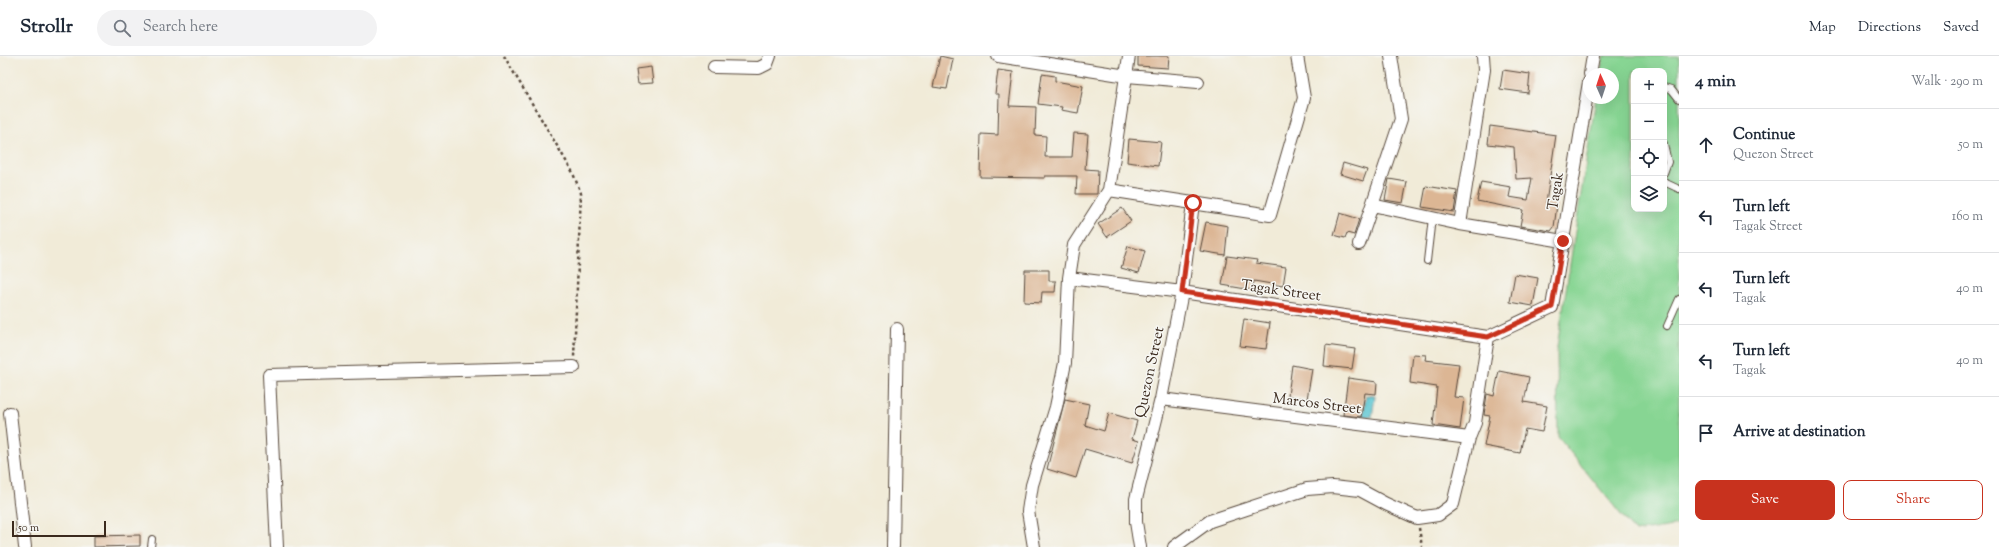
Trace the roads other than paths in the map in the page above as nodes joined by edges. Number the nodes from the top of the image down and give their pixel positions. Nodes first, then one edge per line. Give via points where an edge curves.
1 (770, 56) edge
2 (998, 56) edge
3 (1129, 56) edge
4 (1297, 56) edge
5 (1391, 56) edge
6 (1483, 56) edge
7 (1593, 56) edge
8 (714, 67) dead end
9 (1591, 68) edge
10 (1127, 76) junction
11 (1198, 82) dead end
12 (1667, 88) edge
13 (1679, 99) edge
14 (1585, 104) edge
15 (1667, 183) edge
16 (1679, 188) edge
17 (1109, 190) junction
18 (1193, 203) junction
19 (1372, 205) junction
20 (1432, 218) junction
21 (1460, 224) junction
22 (1563, 241) junction
23 (1359, 244) dead end
24 (1427, 260) dead end
25 (1069, 278) junction
26 (1182, 292) junction
27 (1679, 299) edge
28 (1667, 326) dead end
29 (897, 329) dead end
30 (1488, 337) junction
31 (574, 367) road end
32 (1161, 399) junction
33 (10, 413) dead end
34 (1469, 438) junction
35 (152, 539) dead end
36 (25, 547) edge
37 (151, 547) edge
38 (277, 547) edge
39 (892, 547) edge
40 (1034, 547) edge
41 (1140, 547) edge
42 (1174, 547) edge

1 - 8 street via 767,64 759,68
2 - 10 street
3 - 10 street
4 - 18 street via 1304,98 1270,215
5 - 19 street via 1401,119
6 - 21 street via 1484,70
7 - 9 street
10 - 11 street
10 - 17 street
12 - 13 lane via 1671,89
14 - 22 street, Tagak
15 - 16 lane
17 - 18 street
17 - 25 street via 1074,245
18 - 26 street, Quezon Street
19 - 20 street
19 - 23 street
20 - 21 street
20 - 24 lane
21 - 22 street
22 - 30 street, Tagak via 1552,307
25 - 26 street, Tagak Street
25 - 40 street via 1065,363 1056,408 1032,485 1028,510
26 - 30 street, Tagak Street
26 - 32 street, Quezon Street
27 - 28 lane
29 - 39 street
30 - 34 street via 1475,423
31 - 38 street via 269,375
32 - 34 street, Marcos Street
32 - 41 street, Quezon Street via 1136,499
33 - 36 street
34 - 42 street via 1453,504 1438,515 1418,518 1360,490 1333,487 1307,489 1210,521
35 - 37 lane

